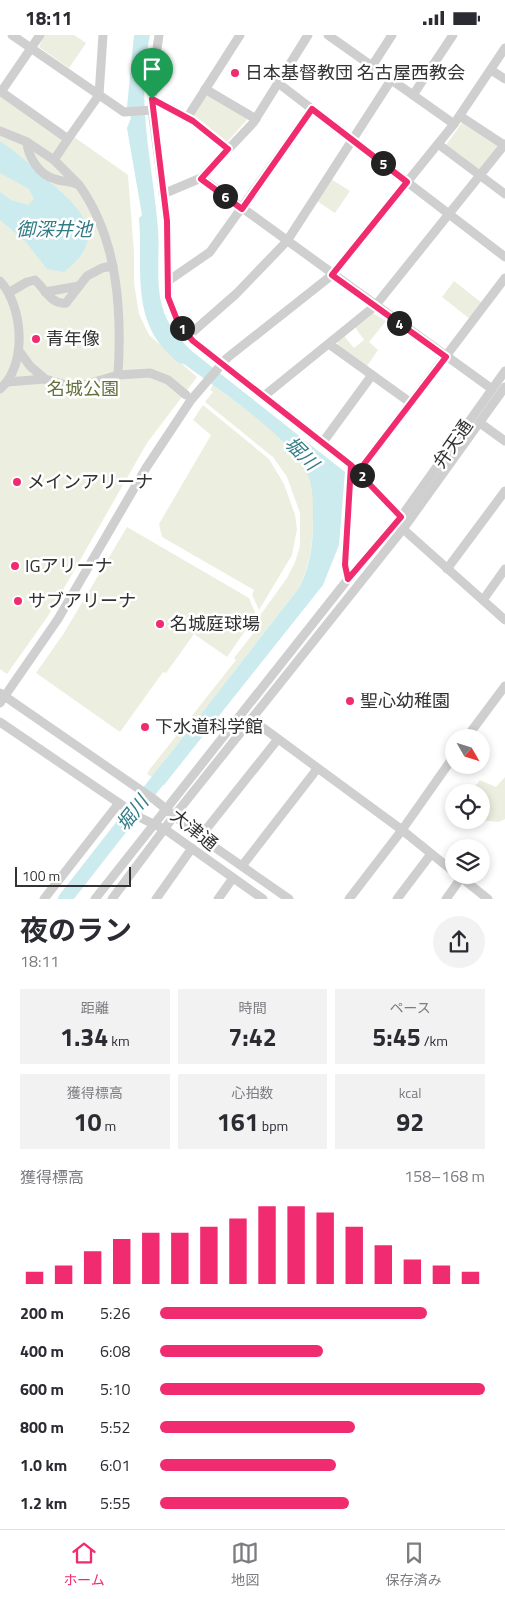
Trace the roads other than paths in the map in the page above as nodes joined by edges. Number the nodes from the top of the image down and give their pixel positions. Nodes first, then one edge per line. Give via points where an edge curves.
1 (12, 35) edge
2 (40, 35) edge
3 (103, 35) edge
4 (159, 35) edge
5 (240, 35) edge
6 (308, 35) edge
7 (328, 35) edge
8 (392, 35) edge
9 (453, 35) edge
10 (31, 48) junction
11 (505, 48) edge
12 (372, 66) junction
13 (491, 70) junction
14 (505, 79) edge
15 (391, 80) junction
16 (278, 83) junction
17 (206, 89) junction
18 (1, 92) edge
19 (99, 95) junction
20 (413, 95) junction
21 (152, 99) junction
22 (312, 109) junction
23 (148, 110) junction
24 (460, 116) junction
25 (187, 117) junction
26 (256, 119) junction
27 (454, 124) junction
28 (0, 131) edge
29 (68, 139) junction
30 (352, 139) junction
31 (27, 142) junction
32 (438, 144) junction
33 (504, 145) edge
34 (228, 149) junction
35 (54, 160) junction
36 (480, 175) junction
37 (201, 179) junction
38 (407, 182) junction
39 (79, 185) junction
40 (163, 194) junction
41 (505, 194) edge
42 (242, 209) junction
43 (449, 214) junction
44 (287, 241) junction
45 (505, 257) edge
46 (113, 266) junction
47 (332, 275) junction
48 (505, 279) edge
49 (0, 281) edge
50 (168, 281) junction
51 (79, 286) junction
52 (10, 292) junction
53 (45, 292) junction
54 (375, 306) junction
55 (188, 336) junction
56 (328, 344) junction
57 (19, 351) junction
58 (446, 357) junction
59 (220, 365) junction
60 (505, 371) edge
61 (176, 374) dead end
62 (118, 375) junction
63 (372, 375) junction
64 (45, 379) junction
65 (168, 380) junction
66 (4, 385) edge
67 (505, 387) edge
68 (492, 389) junction
69 (186, 395) dead end
70 (264, 396) junction
71 (411, 403) junction
72 (480, 423) junction
73 (505, 441) edge
74 (323, 442) junction
75 (351, 465) junction
76 (358, 472) junction
77 (505, 491) edge
78 (401, 517) junction
79 (403, 529) junction
80 (447, 569) junction
81 (505, 569) edge
82 (348, 579) junction
83 (482, 600) junction
84 (505, 620) edge
85 (505, 686) edge
86 (2, 697) edge
87 (251, 719) junction
88 (0, 722) edge
89 (473, 729) edge
90 (278, 739) junction
91 (317, 769) junction
92 (445, 769) edge
93 (122, 805) junction
94 (166, 808) junction
95 (174, 816) junction
96 (152, 825) junction
97 (166, 830) junction
98 (402, 830) junction
99 (200, 837) junction
100 (192, 848) junction
101 (431, 854) junction
102 (445, 865) edge
103 (242, 866) junction
104 (233, 878) junction
105 (453, 884) edge
106 (469, 884) edge
107 (44, 899) edge
108 (95, 899) edge
109 (112, 899) edge
110 (156, 899) edge
111 (218, 899) edge
112 (263, 899) edge
113 (289, 899) edge
114 (349, 899) edge
115 (397, 899) edge
116 (446, 899) edge
117 (488, 899) edge

1 - 10 street
2 - 10 street
3 - 19 street
4 - 21 street
5 - 17 street
6 - 16 street
7 - 12 street
8 - 12 street
9 - 20 street
10 - 18 street
10 - 19 street
11 - 13 street
12 - 15 street
13 - 14 street
13 - 24 street
15 - 20 street
15 - 30 street
16 - 22 street
16 - 26 street
17 - 25 street
17 - 26 street
18 - 29 street
19 - 23 street via 124,112
19 - 29 street
20 - 27 street
21 - 23 street
21 - 25 street
22 - 30 street
22 - 42 street
23 - 40 street
24 - 27 street
24 - 33 street
25 - 34 street
26 - 34 street
27 - 32 street
28 - 31 street
29 - 35 street
30 - 38 street
30 - 44 street
31 - 35 street
31 - 39 street via 30,158 40,171 56,180
32 - 36 street
32 - 38 street
33 - 36 street
34 - 37 street
35 - 39 street
36 - 41 street
36 - 43 street
37 - 40 street
37 - 42 street
38 - 43 street
38 - 47 street
39 - 46 street via 101,225
40 - 50 street
42 - 44 street
42 - 50 street via 210,251
43 - 45 street
43 - 54 street
44 - 47 street
44 - 55 street via 236,294
46 - 51 street via 94,272
46 - 62 street via 120,338
47 - 54 street
47 - 59 street
48 - 58 street
49 - 52 street
50 - 55 street via 168,297 174,314
51 - 53 street
51 - 53 street via 66,303 57,303
52 - 53 street via 35,281
52 - 57 street via 18,318
54 - 56 street
54 - 58 street
55 - 59 street
56 - 63 street
56 - 70 street
57 - 64 street
57 - 66 street
58 - 68 street
58 - 71 street
59 - 70 street
59 - 86 street via 147,466 77,589
60 - 68 street, 弁天通
61 - 65 street
62 - 64 street via 84,385 66,385
62 - 65 street via 150,373
63 - 71 street
63 - 74 street
64 - 66 street
65 - 69 street
67 - 72 street, 弁天通
68 - 78 street, 弁天通
70 - 74 street
71 - 76 street
72 - 73 street
72 - 79 street, 弁天通
74 - 75 street
75 - 76 street
75 - 82 street via 345,565
76 - 78 street
77 - 80 street
78 - 79 street
78 - 82 street, 弁天通
79 - 80 street
79 - 87 street, 弁天通
80 - 83 street
81 - 83 street
82 - 94 street, 弁天通
83 - 84 street
85 - 89 street
86 - 94 street, 大津通
87 - 90 street
87 - 95 street, 弁天通
88 - 93 street, 大津通
90 - 91 street
90 - 99 street
91 - 98 street
91 - 103 street
92 - 98 street
93 - 96 street, 大津通
93 - 107 street
94 - 95 street, 大津通
94 - 96 street, 弁天通
95 - 97 street, 弁天通
95 - 99 street, 大津通
96 - 97 street, 大津通
96 - 108 street, 弁天通
97 - 100 street, 大津通
97 - 109 street, 弁天通
98 - 101 street
98 - 114 street
99 - 103 street, 大津通
100 - 104 street, 大津通
100 - 110 street
101 - 102 street
101 - 115 street
103 - 113 street, 大津通
104 - 111 street
104 - 112 street, 大津通
105 - 116 street
106 - 117 street

